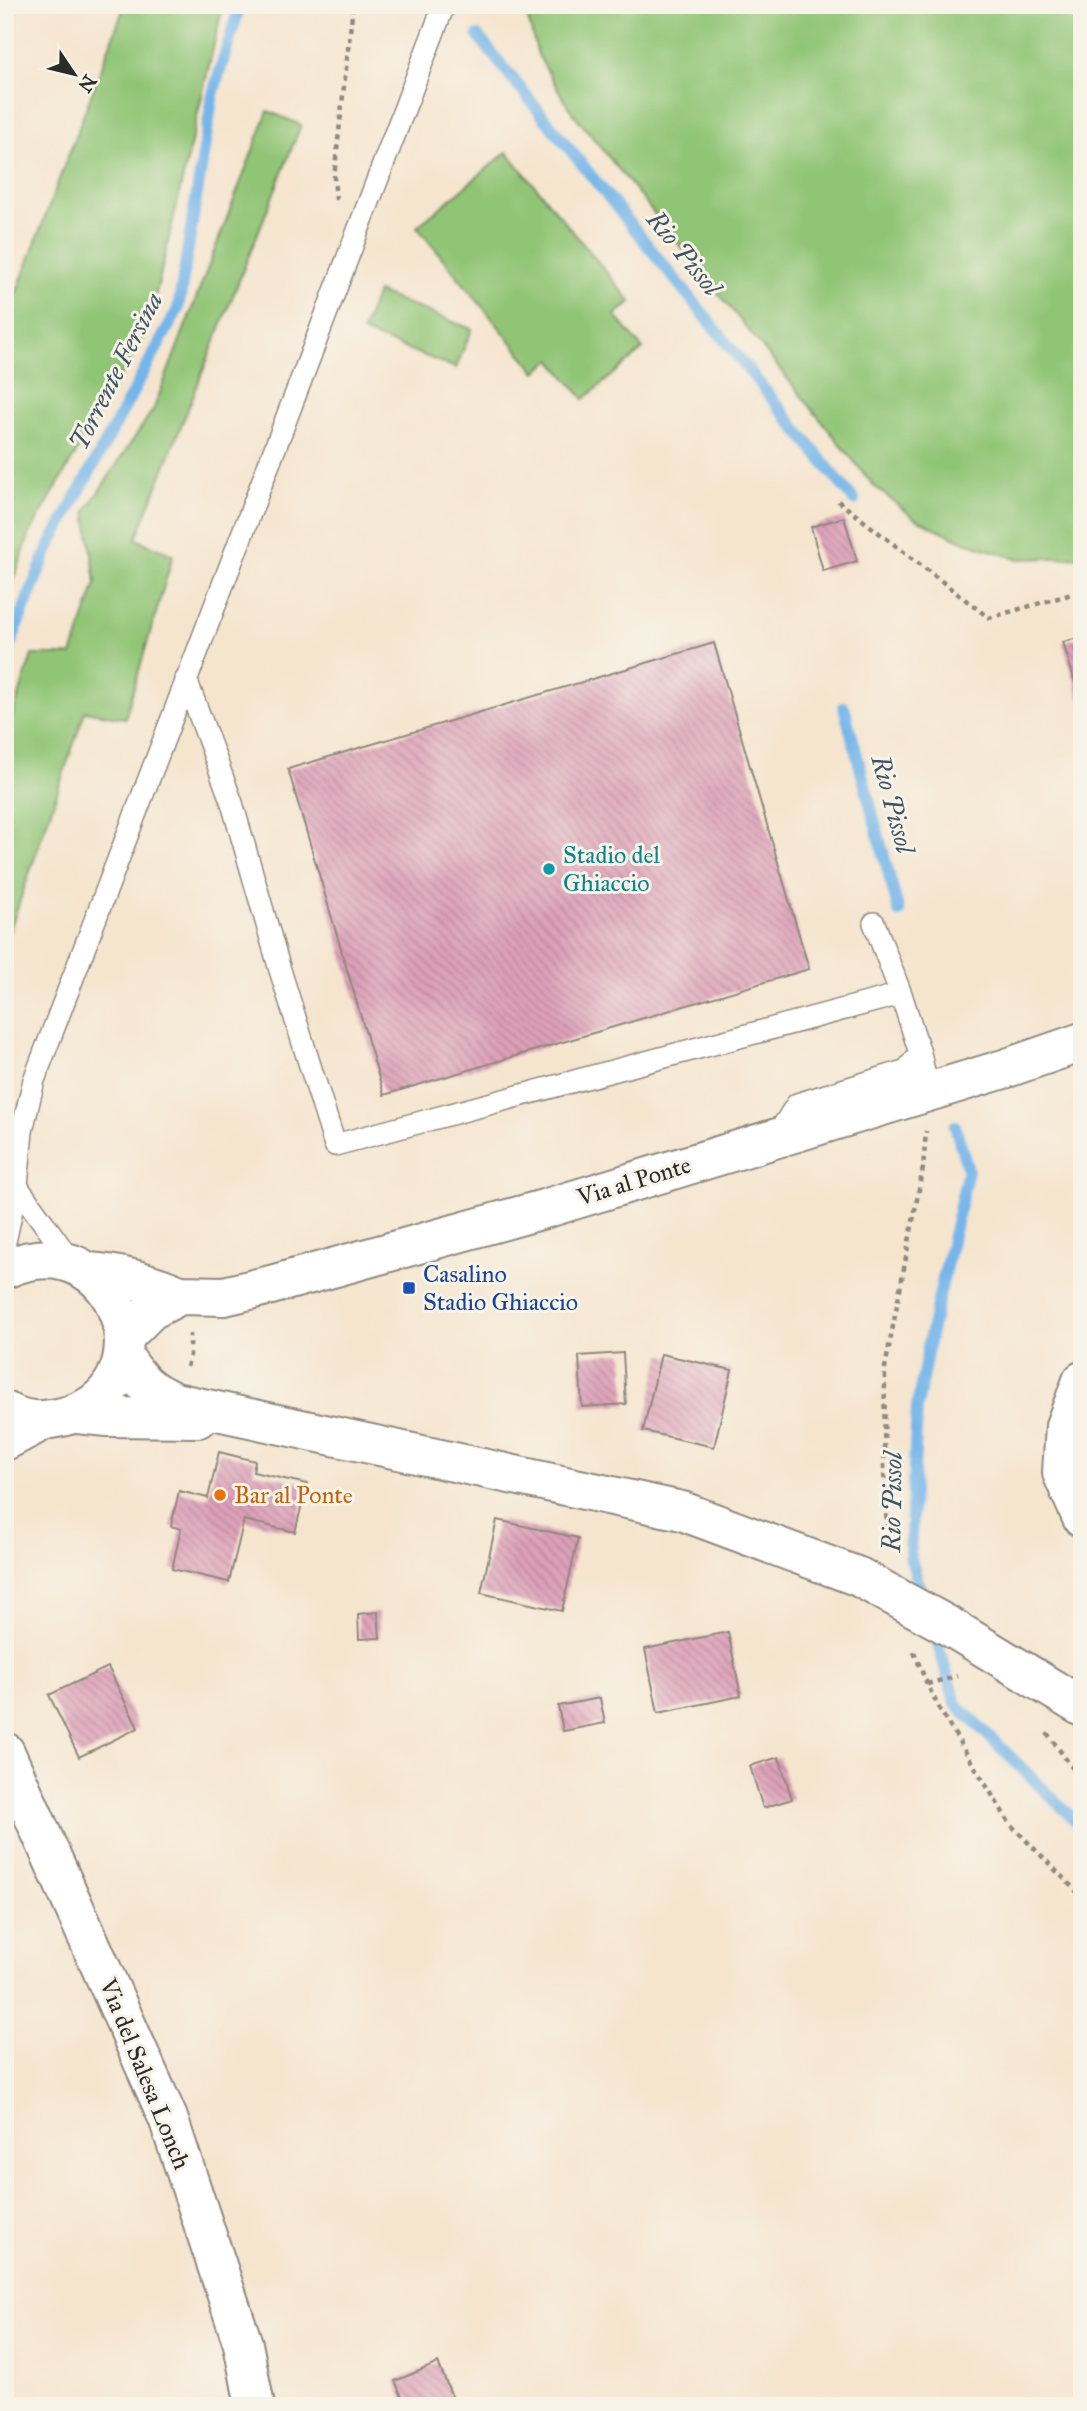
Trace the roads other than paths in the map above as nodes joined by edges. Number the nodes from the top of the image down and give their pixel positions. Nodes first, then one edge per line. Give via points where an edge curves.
1 (444, 5) edge
2 (186, 679) junction
3 (874, 923) dead end
4 (901, 994) junction
5 (1082, 1042) edge
6 (920, 1053) junction
7 (928, 1091) junction
8 (776, 1138) junction
9 (17, 1186) junction
10 (5, 1242) edge
11 (80, 1268) junction
12 (5, 1269) edge
13 (185, 1309) junction
14 (124, 1347) junction
15 (1082, 1381) edge
16 (5, 1411) edge
17 (59, 1418) junction
18 (246, 1418) junction
19 (5, 1441) edge
20 (1082, 1518) edge
21 (1082, 1707) edge
22 (5, 1752) edge
23 (255, 2406) edge

1 - 2 lane
2 - 4 lane via 232,803 335,1145
2 - 9 lane via 34,1080 22,1131
3 - 4 lane
4 - 6 lane
5 - 7 street, Via al Ponte
6 - 7 lane
6 - 8 lane via 907,1070 797,1104
7 - 8 street, Via al Ponte
8 - 13 street, Via al Ponte via 544,1209
9 - 10 lane
9 - 11 lane
11 - 12 street, Via al Ponte via 48,1259
11 - 13 street, Via al Ponte via 150,1282
11 - 14 street via 107,1289 119,1312
13 - 14 street, Via al Ponte via 151,1310
14 - 17 street, Via al Ponte via 114,1380 98,1400
14 - 18 street via 139,1379 154,1393
15 - 20 street via 1065,1426 1062,1473
16 - 17 street via 19,1418
17 - 18 street
17 - 19 street
18 - 21 street, bridge via 682,1511 859,1577
22 - 23 street, Via del Salesa Lonch via 167,2118 243,2344

